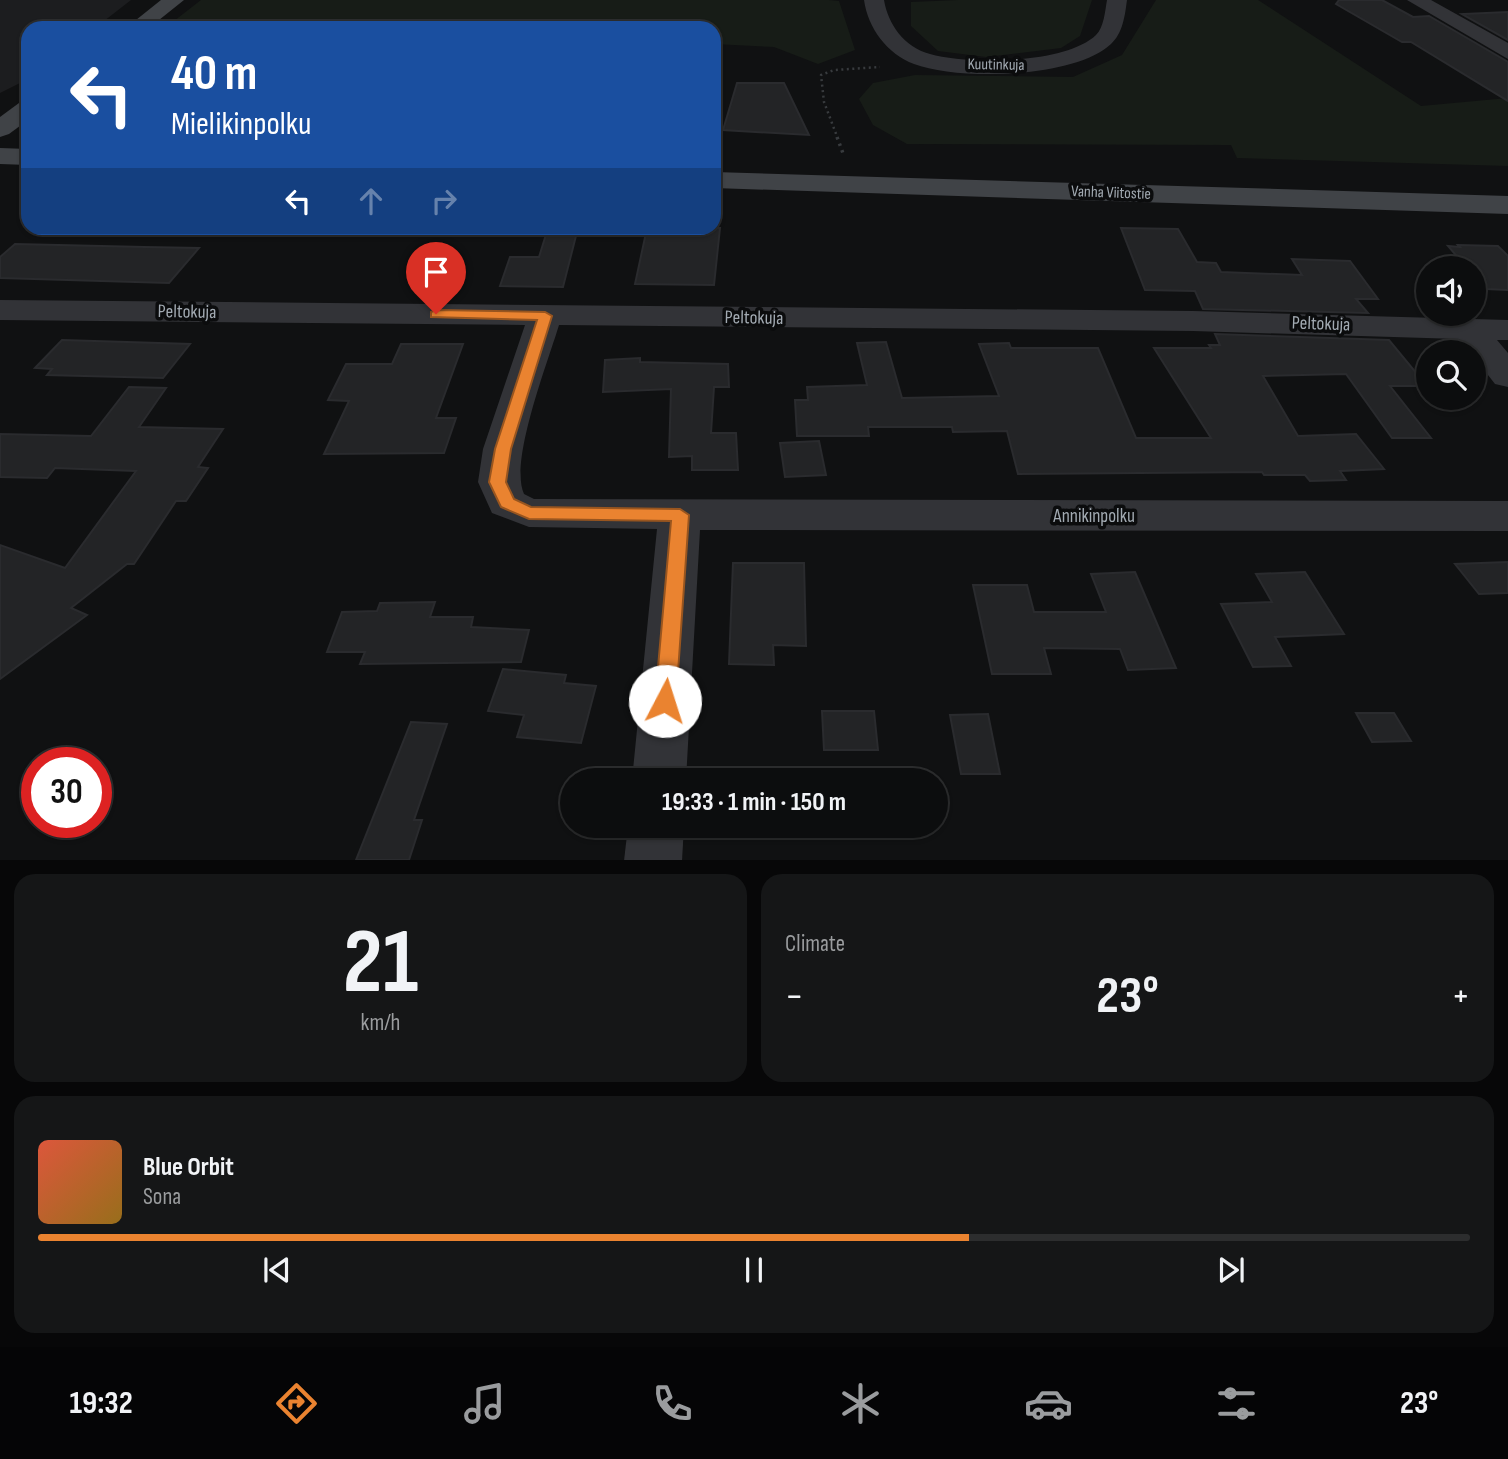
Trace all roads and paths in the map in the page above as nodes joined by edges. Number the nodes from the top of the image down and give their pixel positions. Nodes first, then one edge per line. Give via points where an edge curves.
1 (174, 0) edge
2 (874, 0) edge
3 (1117, 0) edge
4 (1417, 0) edge
5 (146, 21) edge
6 (1508, 51) edge
7 (923, 60) junction
8 (21, 113) edge
9 (0, 129) edge
10 (0, 156) edge
11 (844, 156) dead end
12 (21, 157) edge
13 (721, 180) edge
14 (1508, 205) edge
15 (0, 310) edge
16 (545, 316) junction
17 (1469, 329) junction
18 (1508, 330) edge
19 (1508, 376) edge
20 (680, 515) junction
21 (1508, 516) edge
22 (660, 768) edge
23 (655, 838) edge
24 (653, 860) edge

1 - 5 main road
2 - 7 street, Kuutinkuja via 875,19 894,41
3 - 7 street, Kuutinkuja via 1104,40 1040,65
4 - 6 street
7 - 11 path via 834,69 821,75 824,102
8 - 9 main road
10 - 12 main road
13 - 14 main road, Vanha Viitostie
15 - 16 street, Peltokuja
16 - 17 street, Peltokuja via 1193,321
16 - 20 street, Annikinpolku via 503,449 498,482 507,503 529,513
17 - 18 street, Peltokuja
17 - 19 street
20 - 21 street, Annikinpolku
20 - 22 street
23 - 24 street

